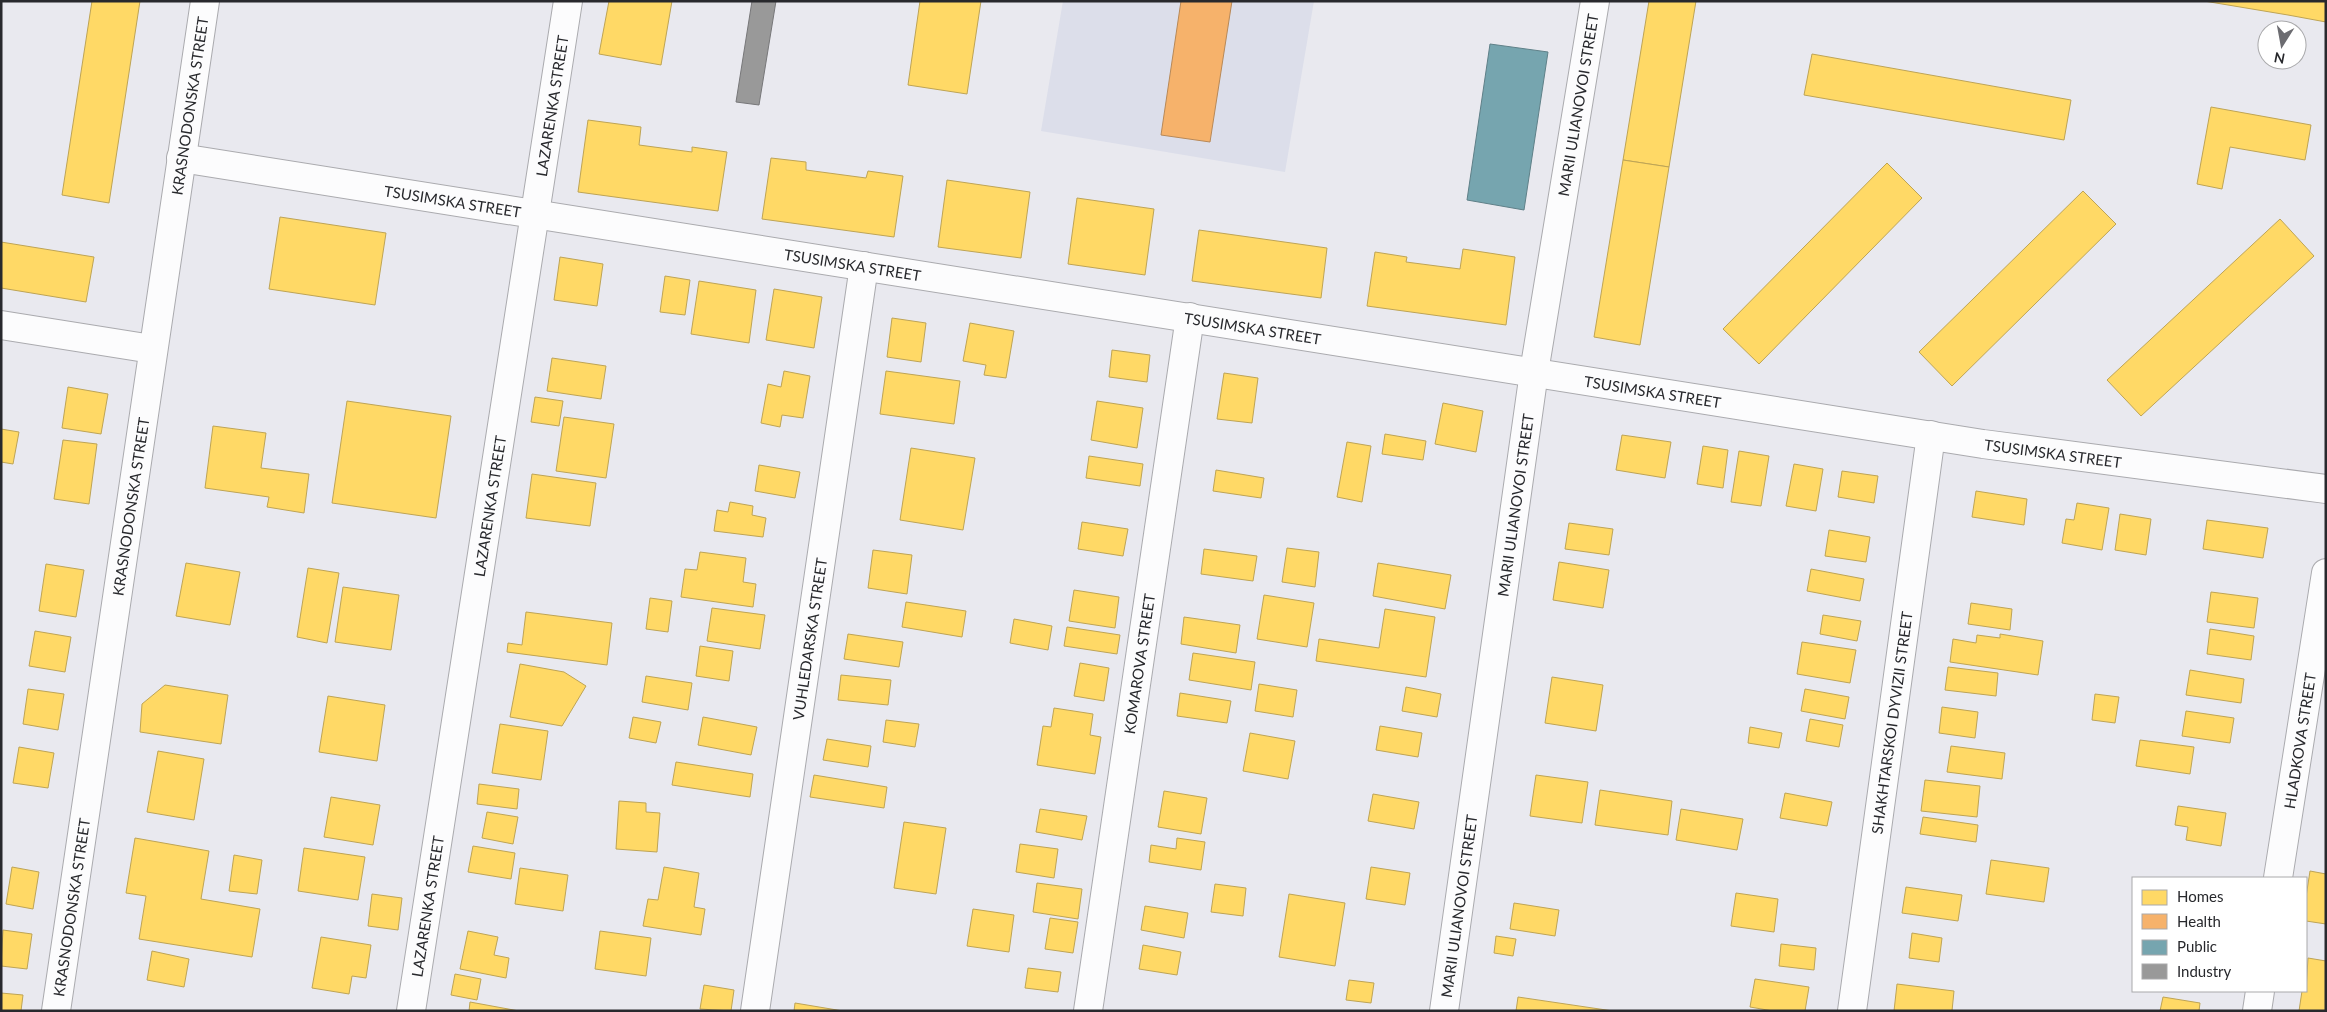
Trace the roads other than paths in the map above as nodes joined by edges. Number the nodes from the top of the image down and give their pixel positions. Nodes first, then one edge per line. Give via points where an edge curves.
1 (205, 1) edge
2 (568, 1) edge
3 (1595, 1) edge
4 (182, 158) junction
5 (535, 214) junction
6 (864, 266) junction
7 (1190, 318) junction
8 (1, 325) edge
9 (152, 349) junction
10 (1534, 372) junction
11 (1931, 435) junction
12 (2326, 489) edge
13 (2326, 573) edge
14 (2278, 877) edge
15 (2260, 992) edge
16 (56, 1011) edge
17 (411, 1011) edge
18 (756, 1011) edge
19 (1088, 1011) edge
20 (1444, 1011) edge
21 (1852, 1011) edge
22 (2257, 1011) edge

1 - 4 street, KRASNODONSKA STREET
2 - 5 street, LAZARENKA STREET
3 - 10 street, MARII ULIANOVOI STREET
4 - 5 street, TSUSIMSKA STREET
4 - 9 street, KRASNODONSKA STREET
5 - 6 street, TSUSIMSKA STREET
5 - 17 street, LAZARENKA STREET
6 - 7 street, TSUSIMSKA STREET
6 - 18 street, VUHLEDARSKA STREET
7 - 10 street, TSUSIMSKA STREET
7 - 19 street, KOMAROVA STREET
8 - 9 street
9 - 16 street, KRASNODONSKA STREET
10 - 11 street, TSUSIMSKA STREET
10 - 20 street, MARII ULIANOVOI STREET
11 - 12 street, TSUSIMSKA STREET
11 - 21 street, SHAKHTARSKOI DYVIZII STREET
13 - 14 street, HLADKOVA STREET
15 - 22 street

